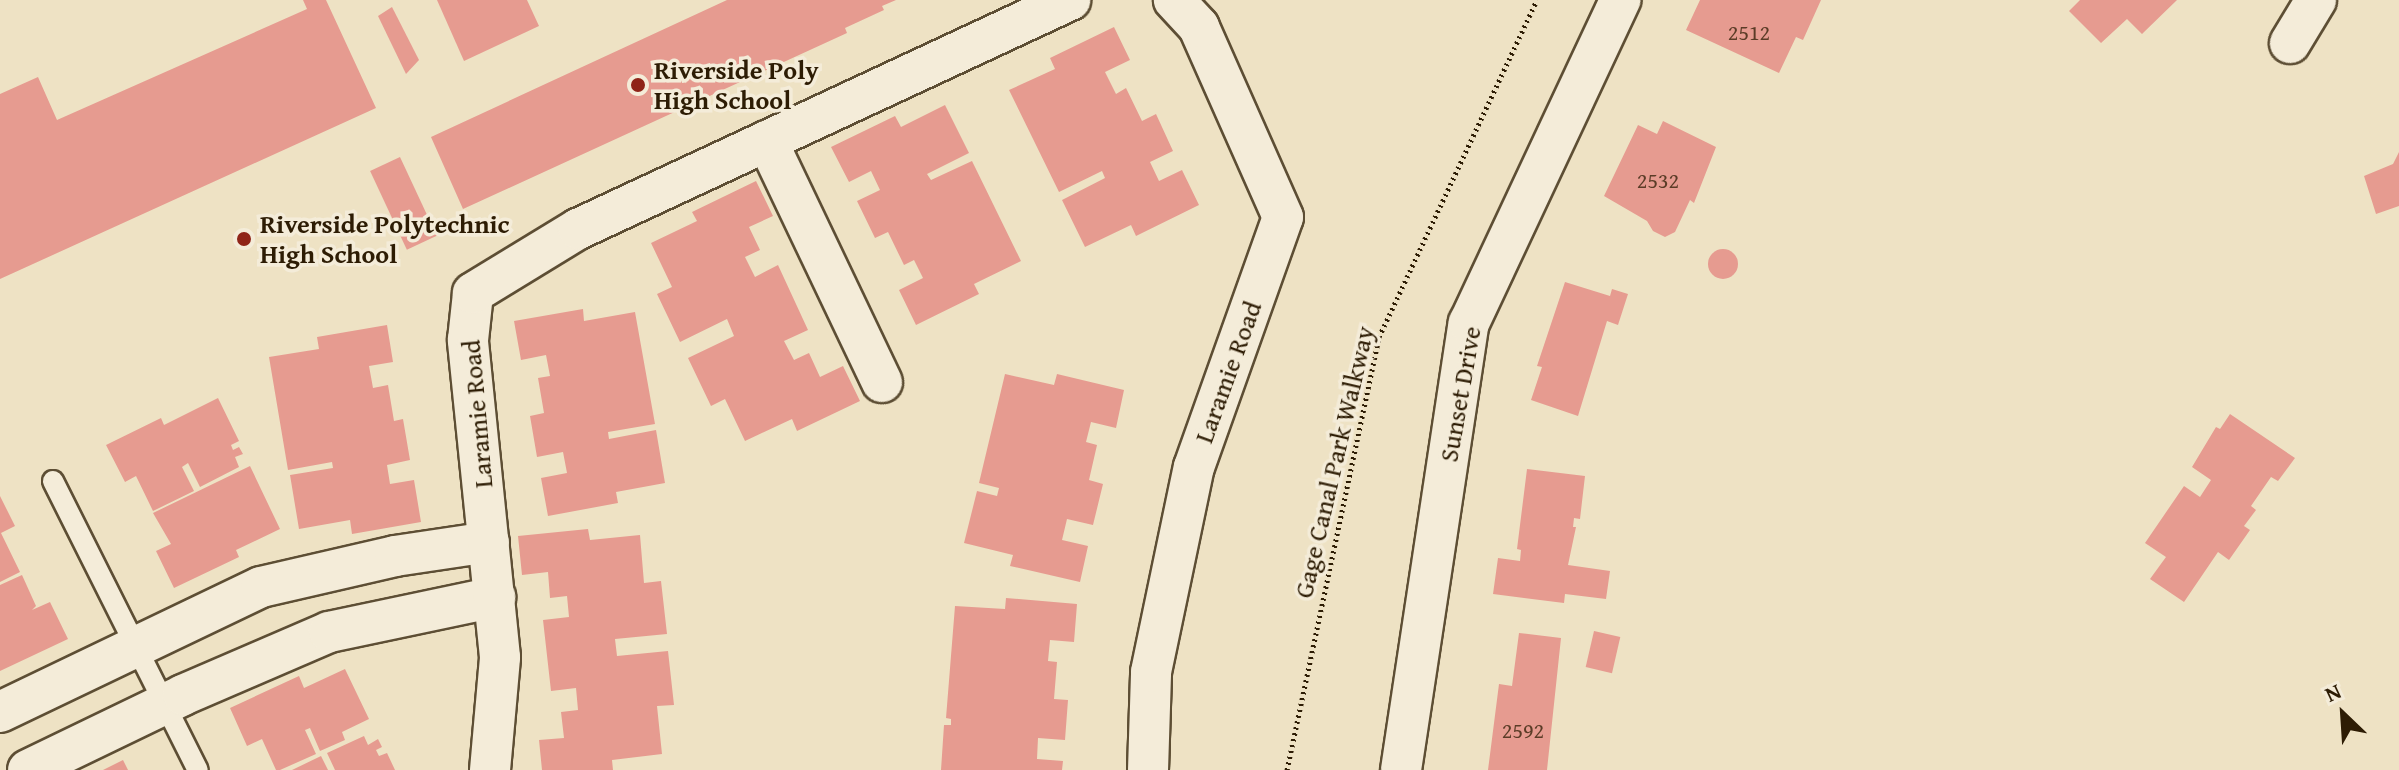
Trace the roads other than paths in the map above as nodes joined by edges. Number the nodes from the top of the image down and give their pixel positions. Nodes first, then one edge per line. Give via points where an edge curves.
1 (1070, 0) edge
2 (1174, 0) edge
3 (1620, 0) edge
4 (2316, 0) edge
5 (2290, 43) dead end
6 (767, 141) junction
7 (882, 382) dead end
8 (53, 481) dead end
9 (489, 542) junction
10 (495, 597) junction
11 (137, 647) junction
12 (165, 704) junction
13 (0, 712) edge
14 (28, 770) edge
15 (198, 770) edge
16 (490, 770) edge
17 (1148, 770) edge
18 (1401, 770) edge

1 - 6 street, Laramie Road
2 - 17 street, Laramie Road via 1199,27 1283,217 1194,467 1151,672
3 - 18 street, Sunset Drive via 1469,323
4 - 5 street
6 - 7 street
6 - 9 street, Laramie Road via 578,229 473,293 468,340
8 - 11 lane
9 - 10 street, Laramie Road
9 - 11 street via 395,556 261,587
10 - 12 street via 329,632
10 - 16 street, Laramie Road via 500,657
11 - 12 lane
11 - 13 street
12 - 14 street
12 - 15 lane

